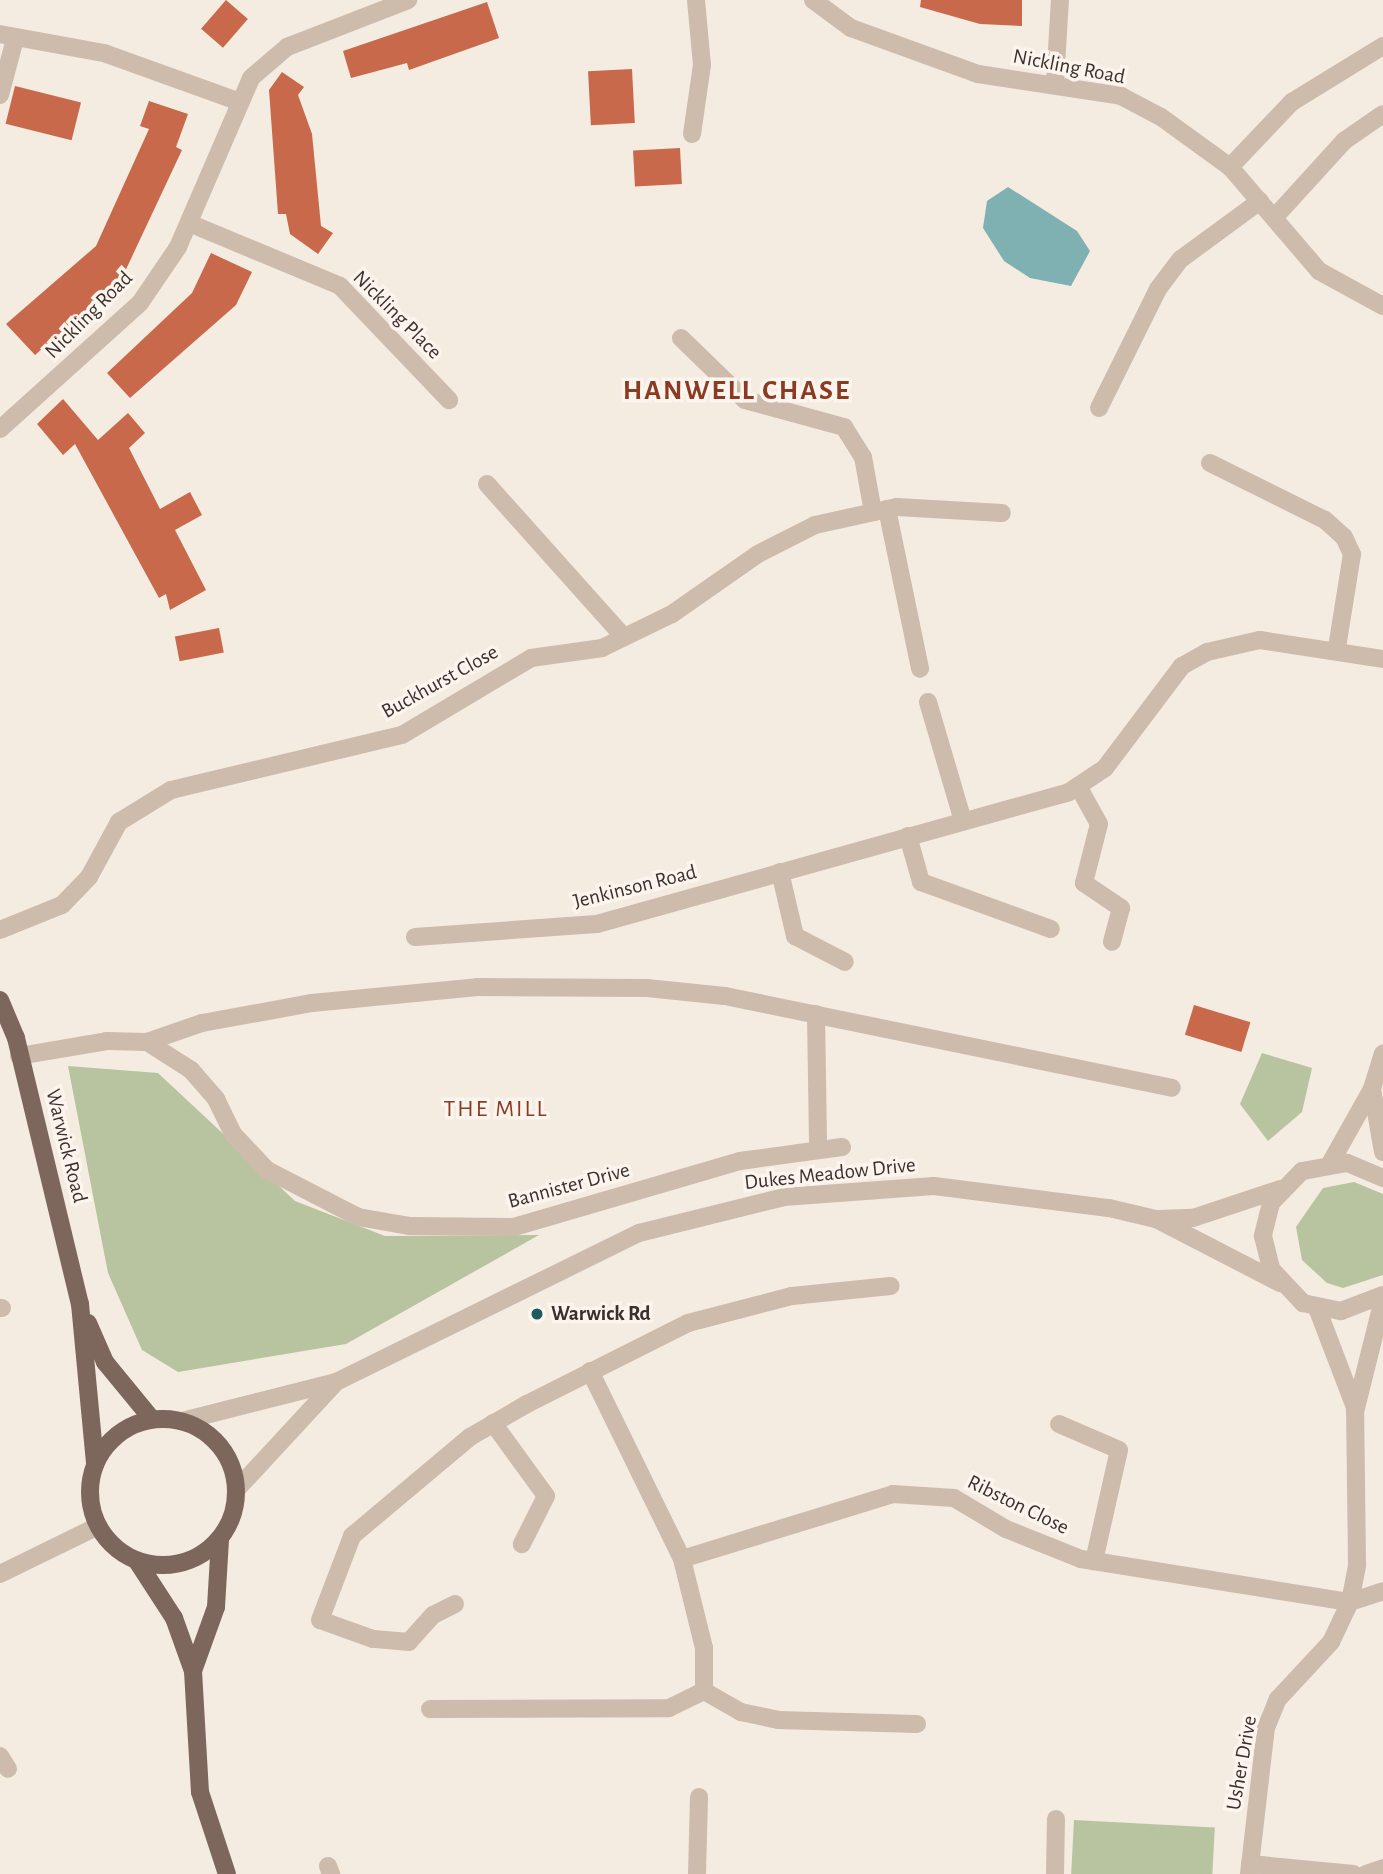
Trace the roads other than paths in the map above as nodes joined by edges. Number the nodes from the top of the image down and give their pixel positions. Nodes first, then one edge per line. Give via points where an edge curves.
1 (408, 0) edge
2 (696, 0) edge
3 (813, 0) edge
4 (1060, 0) edge
5 (8, 36) edge
6 (1383, 46) edge
7 (1055, 83) junction
8 (0, 95) edge
9 (237, 101) junction
10 (1383, 114) edge
11 (692, 134) dead end
12 (1230, 167) junction
13 (1260, 201) junction
14 (1275, 218) junction
15 (189, 223) junction
16 (1383, 306) edge
17 (681, 338) dead end
18 (449, 400) dead end
19 (1098, 408) dead end
20 (0, 429) edge
21 (1210, 463) dead end
22 (487, 484) dead end
23 (880, 510) junction
24 (1002, 513) dead end
25 (624, 637) junction
26 (1337, 648) junction
27 (1383, 659) edge
28 (920, 669) dead end
29 (928, 702) dead end
30 (1078, 786) junction
31 (963, 821) junction
32 (908, 836) junction
33 (780, 873) junction
34 (1051, 929) dead end
35 (0, 930) edge
36 (415, 937) dead end
37 (1112, 943) dead end
38 (845, 962) dead end
39 (0, 1000) edge
40 (816, 1014) junction
41 (147, 1042) junction
42 (1383, 1054) edge
43 (19, 1056) junction
44 (1171, 1088) dead end
45 (1372, 1089) junction
46 (842, 1147) dead end
47 (818, 1148) junction
48 (1383, 1152) edge
49 (1331, 1162) junction
50 (1383, 1178) edge
51 (1281, 1188) junction
52 (1156, 1219) junction
53 (1280, 1283) junction
54 (890, 1286) dead end
55 (1383, 1298) edge
56 (79, 1304) junction
57 (1317, 1308) junction
58 (590, 1371) junction
59 (336, 1382) junction
60 (1355, 1412) junction
61 (151, 1418) junction
62 (183, 1421) junction
63 (494, 1423) junction
64 (1059, 1424) dead end
65 (95, 1464) junction
66 (237, 1489) junction
67 (98, 1527) junction
68 (220, 1539) junction
69 (522, 1544) dead end
70 (682, 1559) junction
71 (137, 1561) junction
72 (1094, 1561) junction
73 (0, 1573) edge
74 (1383, 1591) edge
75 (1350, 1602) junction
76 (455, 1604) dead end
77 (193, 1671) junction
78 (704, 1691) junction
79 (430, 1709) dead end
80 (918, 1724) dead end
81 (699, 1797) dead end
82 (1056, 1819) dead end
83 (1383, 1868) edge
84 (1250, 1869) edge
85 (227, 1874) edge
86 (697, 1874) edge
87 (1055, 1874) edge
88 (1354, 1874) edge
89 (1366, 1874) edge

1 - 9 street, Nickling Road via 287,47 251,78
2 - 11 street via 702,65
3 - 7 street, Nickling Road via 851,28 978,74
4 - 7 street
5 - 8 street
5 - 9 street via 104,53
6 - 12 street via 1292,102
7 - 12 street, Nickling Road via 1121,96
9 - 15 street, Nickling Road
10 - 14 street via 1344,141
12 - 13 street, Nickling Road
13 - 14 street, Nickling Road
13 - 19 street via 1181,259 1158,289
14 - 16 street, Nickling Road via 1319,271
15 - 18 street, Nickling Place via 340,286
15 - 20 street, Nickling Road via 140,303
17 - 23 street via 745,400 844,427 863,457
21 - 26 street via 1325,520 1344,537 1352,554
22 - 25 street
23 - 24 street, Buckhurst Close
23 - 25 street, Buckhurst Close via 815,525
23 - 28 street
25 - 35 street, Buckhurst Close via 602,648 531,658 402,735 170,790 119,822 89,877 62,905
26 - 27 street, Jenkinson Road
26 - 30 street, Jenkinson Road via 1260,639 1207,652 1182,666 1105,768
29 - 31 street
30 - 31 street, Jenkinson Road
30 - 37 street via 1098,824 1084,883 1121,908
31 - 32 street, Jenkinson Road
32 - 33 street, Jenkinson Road
32 - 34 street via 921,882
33 - 36 street, Jenkinson Road via 597,924
33 - 38 street via 795,936
39 - 43 main road, Warwick Road
40 - 41 street via 647,988 477,987 313,1003 202,1023
40 - 44 street
40 - 47 street
41 - 43 street via 107,1041
41 - 47 street, Bannister Drive via 191,1070 216,1099 233,1134 267,1170 358,1217 410,1226 514,1227 740,1161
42 - 45 street
43 - 56 main road, Warwick Road
45 - 48 street
45 - 49 street
46 - 47 street, Bannister Drive
49 - 50 street via 1361,1166
49 - 51 street, Dukes Meadow Drive via 1302,1171
51 - 52 street, Dukes Meadow Drive via 1193,1218
51 - 53 street via 1264,1236
52 - 53 street, Dukes Meadow Drive
52 - 59 street, Dukes Meadow Drive via 1006,1191 934,1186 743,1205 639,1233 579,1258
53 - 57 street, Dukes Meadow Drive
54 - 58 street via 792,1296 688,1323
55 - 57 street via 1352,1309
55 - 60 street, Usher Drive
56 - 61 main road, Warwick Road via 105,1362
56 - 65 main road, Warwick Road
57 - 60 street, Usher Drive
58 - 63 street
58 - 70 street
59 - 62 street, Dukes Meadow Drive
59 - 66 street, Dukes Meadow Drive
60 - 75 street, Usher Drive via 1357,1565
61 - 62 main road
61 - 65 main road via 124,1429
62 - 66 main road via 221,1446
63 - 69 street via 546,1496
63 - 76 street via 352,1536 320,1620 373,1639 409,1642 433,1615
64 - 72 street via 1119,1450
65 - 67 main road via 90,1485
66 - 68 main road
67 - 71 main road
67 - 73 street
68 - 71 main road via 182,1563
68 - 77 main road via 216,1607
70 - 72 street, Ribston Close via 893,1494 924,1491 954,1498 1006,1528
70 - 78 street via 704,1648
71 - 77 main road via 174,1618
72 - 75 street, Ribston Close
74 - 75 street
75 - 84 street, Usher Drive via 1331,1642 1278,1699 1266,1728
77 - 85 main road via 200,1792
78 - 79 street via 669,1708
78 - 80 street via 741,1712 778,1720
81 - 86 street
82 - 87 street
83 - 89 street
84 - 88 street

